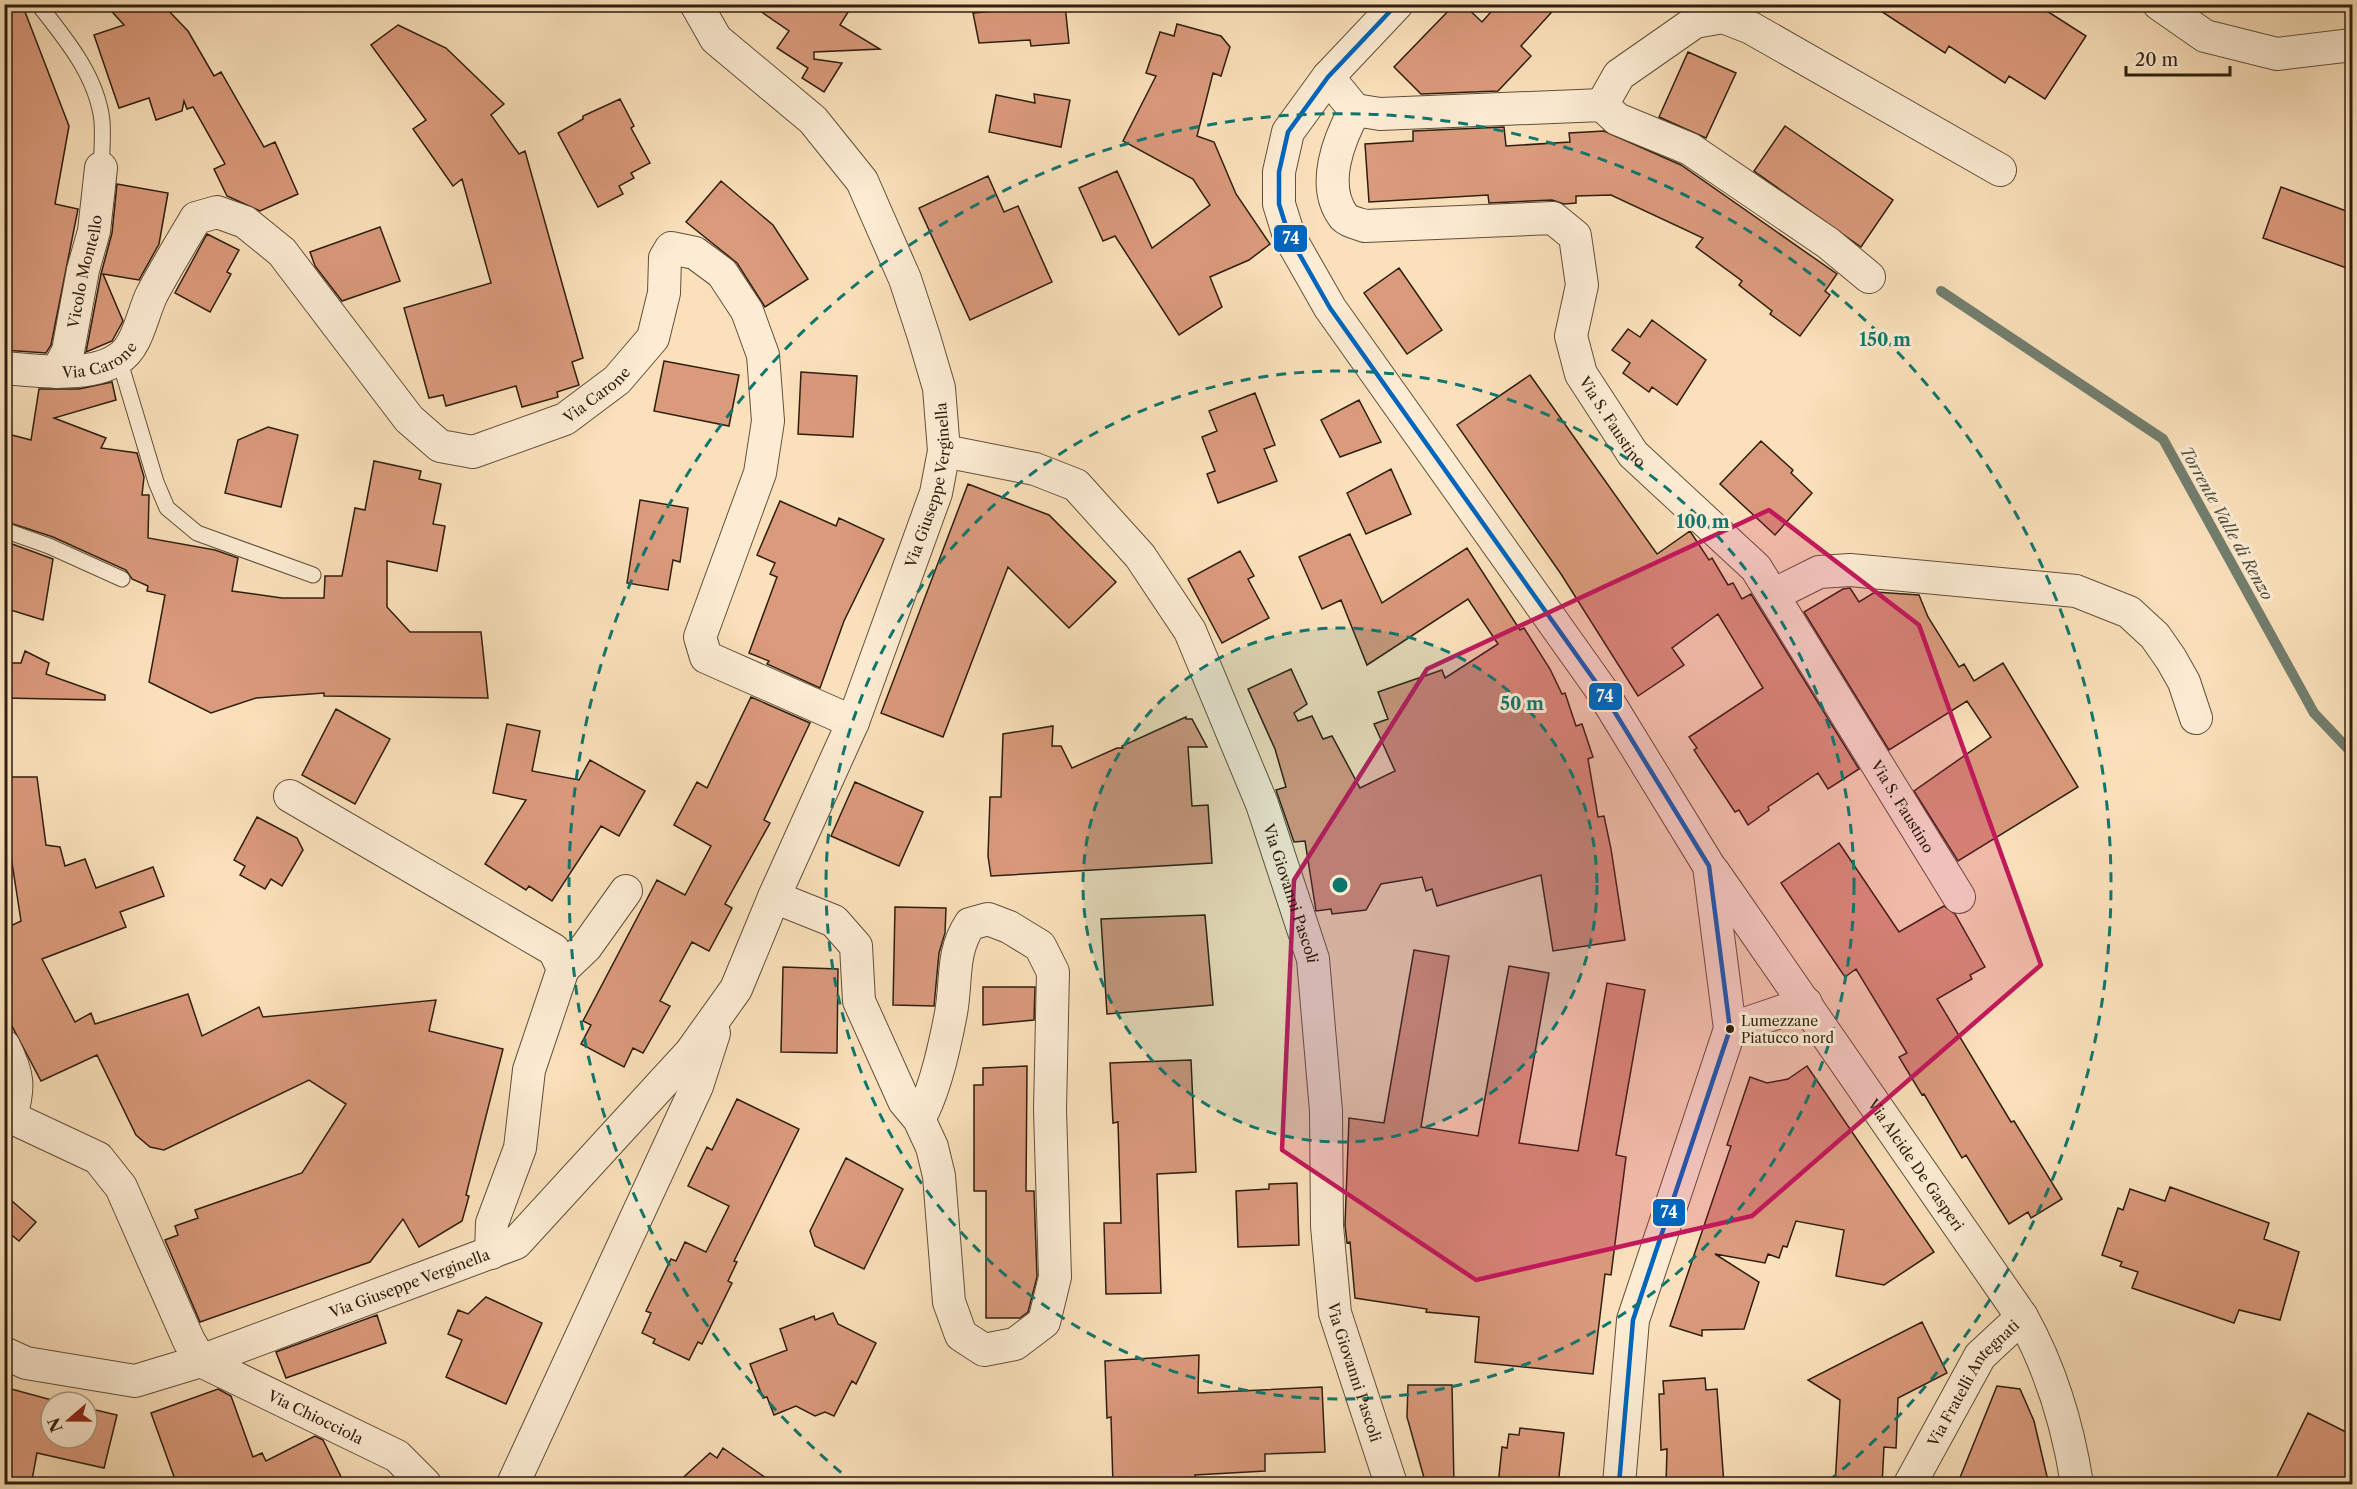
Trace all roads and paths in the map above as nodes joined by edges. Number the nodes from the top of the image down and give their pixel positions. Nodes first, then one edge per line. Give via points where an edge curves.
1 (38, 4) edge
2 (696, 4) edge
3 (1397, 4) edge
4 (2159, 4) edge
5 (2352, 45) edge
6 (1328, 77) junction
7 (1602, 105) junction
8 (1355, 110) junction
9 (102, 168) joint
10 (2000, 170) dead end
11 (1869, 277) dead end
12 (119, 359) junction
13 (4, 368) edge
14 (57, 372) junction
15 (944, 451) junction
16 (4, 530) edge
17 (313, 575) dead end
18 (122, 579) dead end
19 (1773, 595) junction
20 (2196, 718) dead end
21 (853, 722) junction
22 (290, 796) dead end
23 (1709, 866) junction
24 (626, 891) dead end
25 (774, 897) junction
26 (1959, 897) dead end
27 (563, 969) junction
28 (1806, 1003) junction
29 (722, 1010) junction
30 (1730, 1029) junction
31 (4, 1046) edge
32 (8, 1115) edge
33 (919, 1119) junction
34 (492, 1253) junction
35 (2022, 1317) junction
36 (4, 1353) edge
37 (201, 1361) junction
38 (425, 1485) edge
39 (513, 1485) edge
40 (1390, 1485) edge
41 (1619, 1485) edge
42 (1910, 1485) edge
43 (2077, 1485) edge

1 - 9 lane via 91,81 102,120
2 - 15 street, Via Giuseppe Verginella via 716,39 813,120 862,181 905,279 924,337 939,388
3 - 6 street, Via Alcide De Gasperi
4 - 5 street via 2205,36 2277,54
6 - 8 street
6 - 23 street, Via Alcide De Gasperi via 1288,132 1279,172 1279,204 1289,236 1330,308 1600,688
7 - 8 street via 1380,114
7 - 10 street via 1619,75 1695,22 1723,17 1751,28
7 - 11 street via 1617,119 1690,149 1828,243
8 - 19 street, Via S. Faustino via 1339,140 1333,172 1337,203 1346,219 1365,226 1553,218 1575,236 1582,285 1571,336 1581,374 1633,454 1756,568
9 - 14 street, Vicolo Montello via 94,231 68,351
12 - 14 street, Via Carone via 99,368
12 - 17 lane via 167,508 197,533
12 - 21 street, Via Carone via 131,344 150,297 196,218 217,212 245,222 282,252 409,419 440,447 473,452 565,419 617,380 653,338 664,293 665,258 671,248 694,253 722,273 747,311 763,355 768,421 760,473 700,637 706,657
13 - 14 street, Via Carone
15 - 21 street, Via Giuseppe Verginella via 936,493
15 - 40 street, Via Giovanni Pascoli via 1035,469 1076,485 1140,556 1190,631 1262,804 1313,959 1326,1111 1327,1226 1335,1313
16 - 18 lane
19 - 20 street via 1819,572 1850,570 2076,591 2129,612 2155,636 2184,682
19 - 26 street, Via S. Faustino
21 - 25 street, Via Giuseppe Verginella
22 - 27 street via 554,950
23 - 28 street, Via Alcide De Gasperi
23 - 30 street
24 - 27 street via 586,947
25 - 29 street, Via Giuseppe Verginella via 736,989
25 - 33 street via 834,921 856,946 859,1001 904,1101
27 - 34 street via 529,1070 520,1148 492,1223
28 - 30 street
28 - 35 street, Via Alcide De Gasperi
29 - 34 street, Via Giuseppe Verginella via 691,1052 516,1243
29 - 39 street, Via Giuseppe Verginella via 697,1086
30 - 41 street via 1633,1320
31 - 32 street via 16,1070 17,1095
32 - 37 street via 98,1158 121,1187
33 - 33 street via 939,1176 949,1302 961,1335 984,1350 1015,1344 1044,1322 1055,1277 1050,1110 1053,972 1040,946 1009,927 988,919 970,924 958,941 951,1013 927,1105
34 - 37 street, Via Giuseppe Verginella
35 - 42 street, Via Fratelli Antegnati via 1980,1356
35 - 43 street, Via Alcide De Gasperi via 2039,1348 2069,1438
36 - 37 street, Via Giuseppe Verginella via 26,1362 135,1382
37 - 38 street, Via Chiocciola via 397,1456

